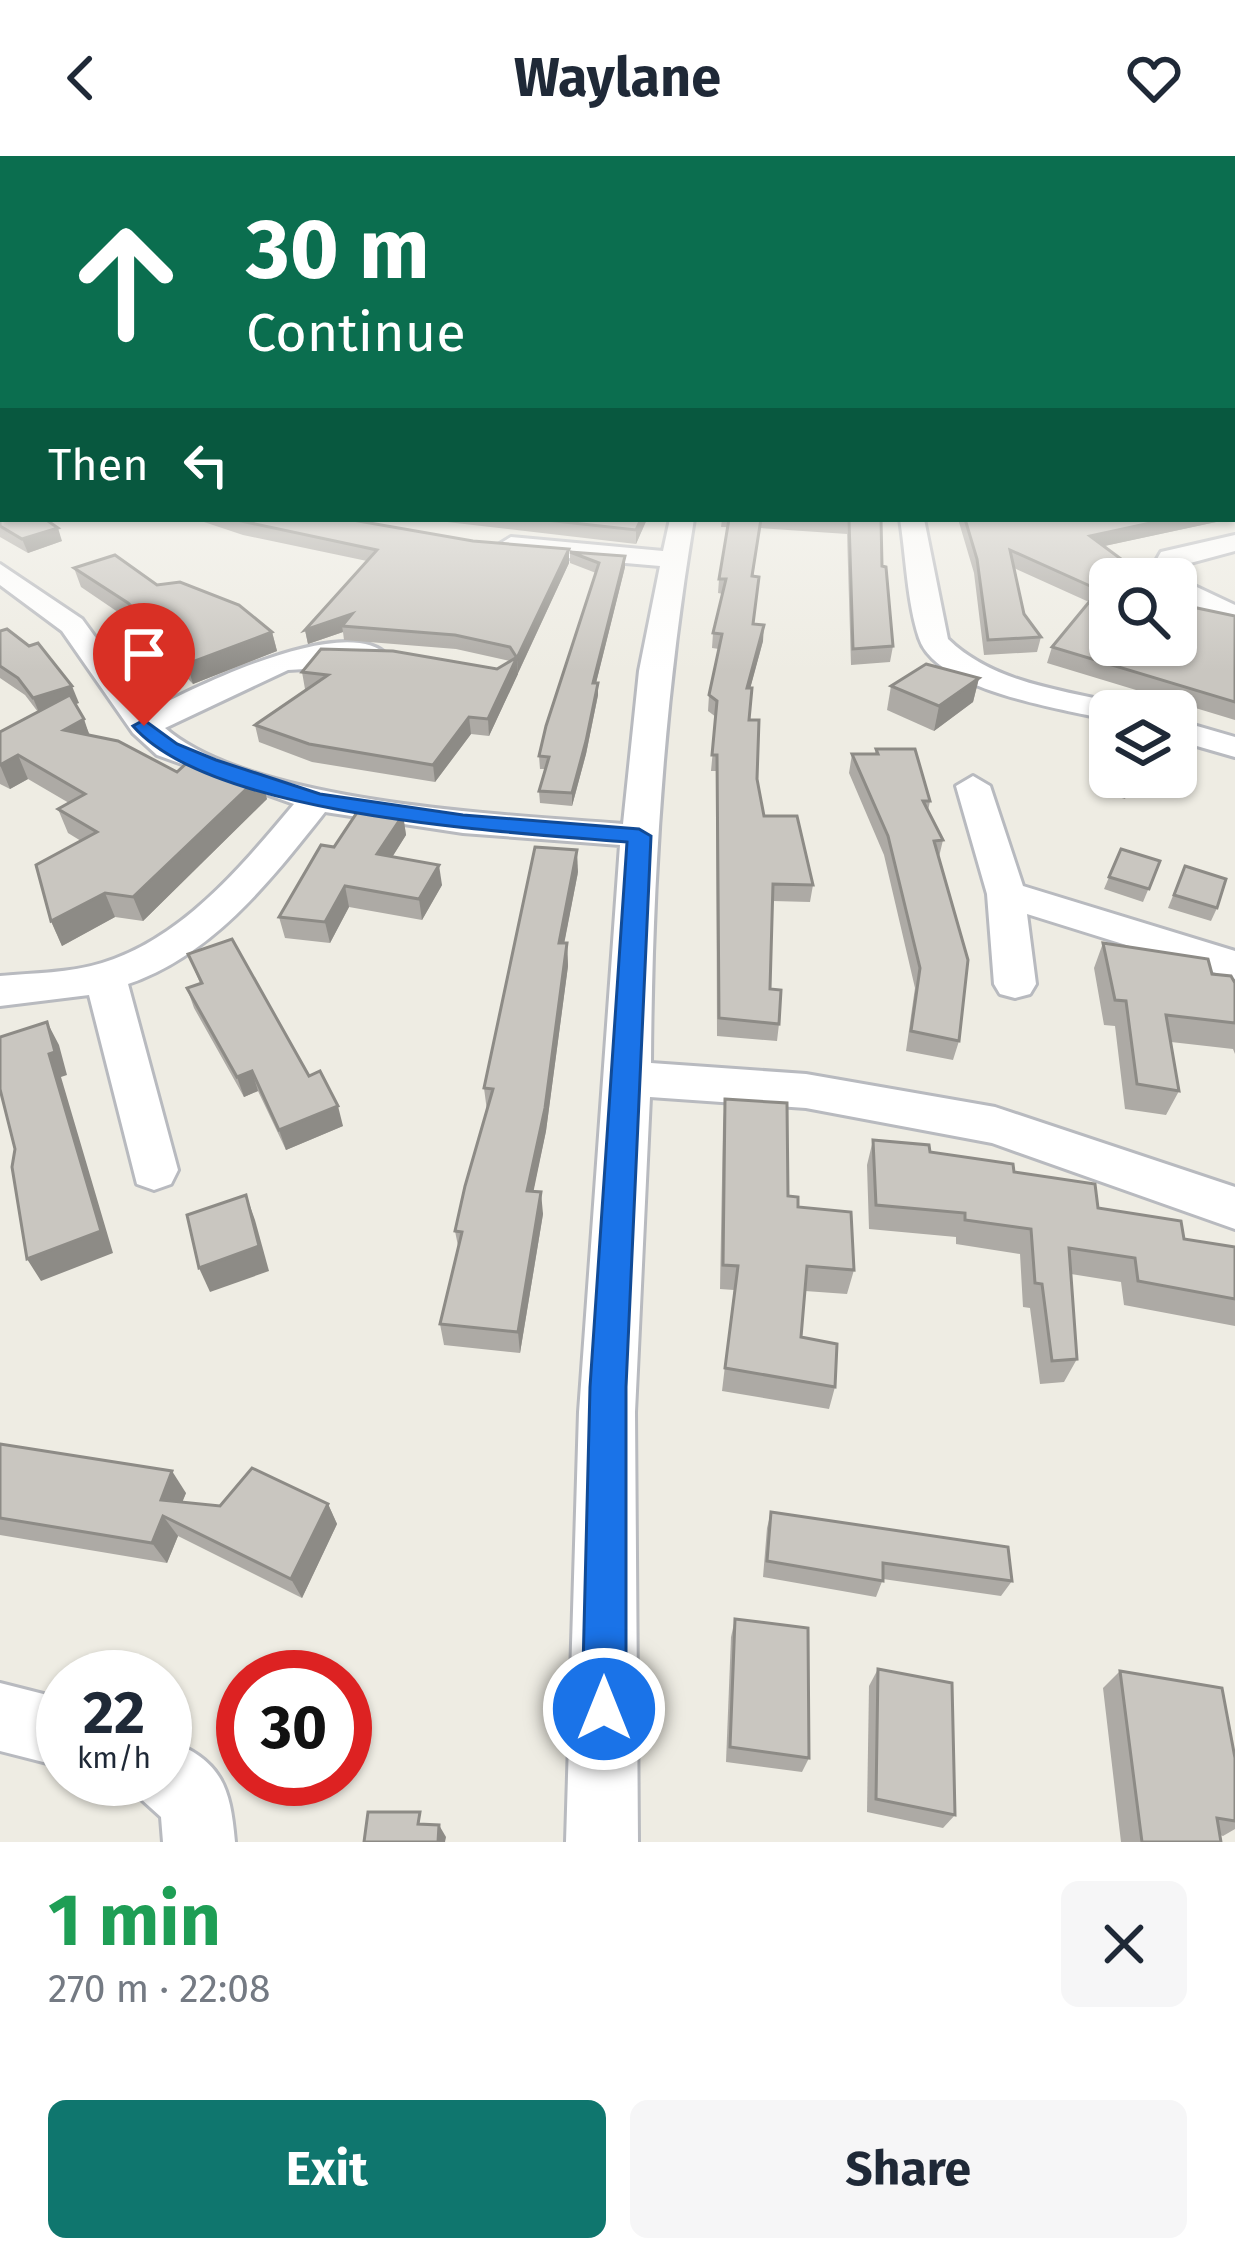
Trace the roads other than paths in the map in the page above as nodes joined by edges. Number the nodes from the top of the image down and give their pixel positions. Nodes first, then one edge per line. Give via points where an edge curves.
1 (681, 522) edge
2 (913, 522) edge
3 (475, 542) edge
4 (1235, 543) edge
5 (1170, 558) edge
6 (675, 560) junction
7 (0, 572) edge
8 (1197, 599) edge
9 (1235, 613) edge
10 (406, 660) edge
11 (1089, 706) edge
12 (144, 726) junction
13 (1197, 736) edge
14 (1235, 747) edge
15 (973, 786) dead end
16 (316, 800) junction
17 (639, 836) junction
18 (1006, 894) junction
19 (1235, 965) edge
20 (106, 978) junction
21 (1015, 984) dead end
22 (0, 991) edge
23 (628, 1078) junction
24 (154, 1170) dead end
25 (1235, 1208) edge
26 (0, 1718) edge
27 (36, 1727) edge
28 (192, 1796) edge
29 (199, 1842) edge
30 (602, 1842) edge

1 - 6 street
2 - 11 street via 934,641 947,657
3 - 6 street
4 - 5 street
6 - 17 street
7 - 12 street via 72,625
8 - 9 street
10 - 12 street via 298,655
12 - 16 street via 208,765
13 - 14 street
15 - 18 street
16 - 17 street
16 - 20 street via 241,892 154,955
17 - 23 street
18 - 19 street
18 - 21 street
20 - 22 street
20 - 24 street
23 - 25 street via 806,1091 995,1125
23 - 30 street via 607,1412
26 - 27 street
28 - 29 street

